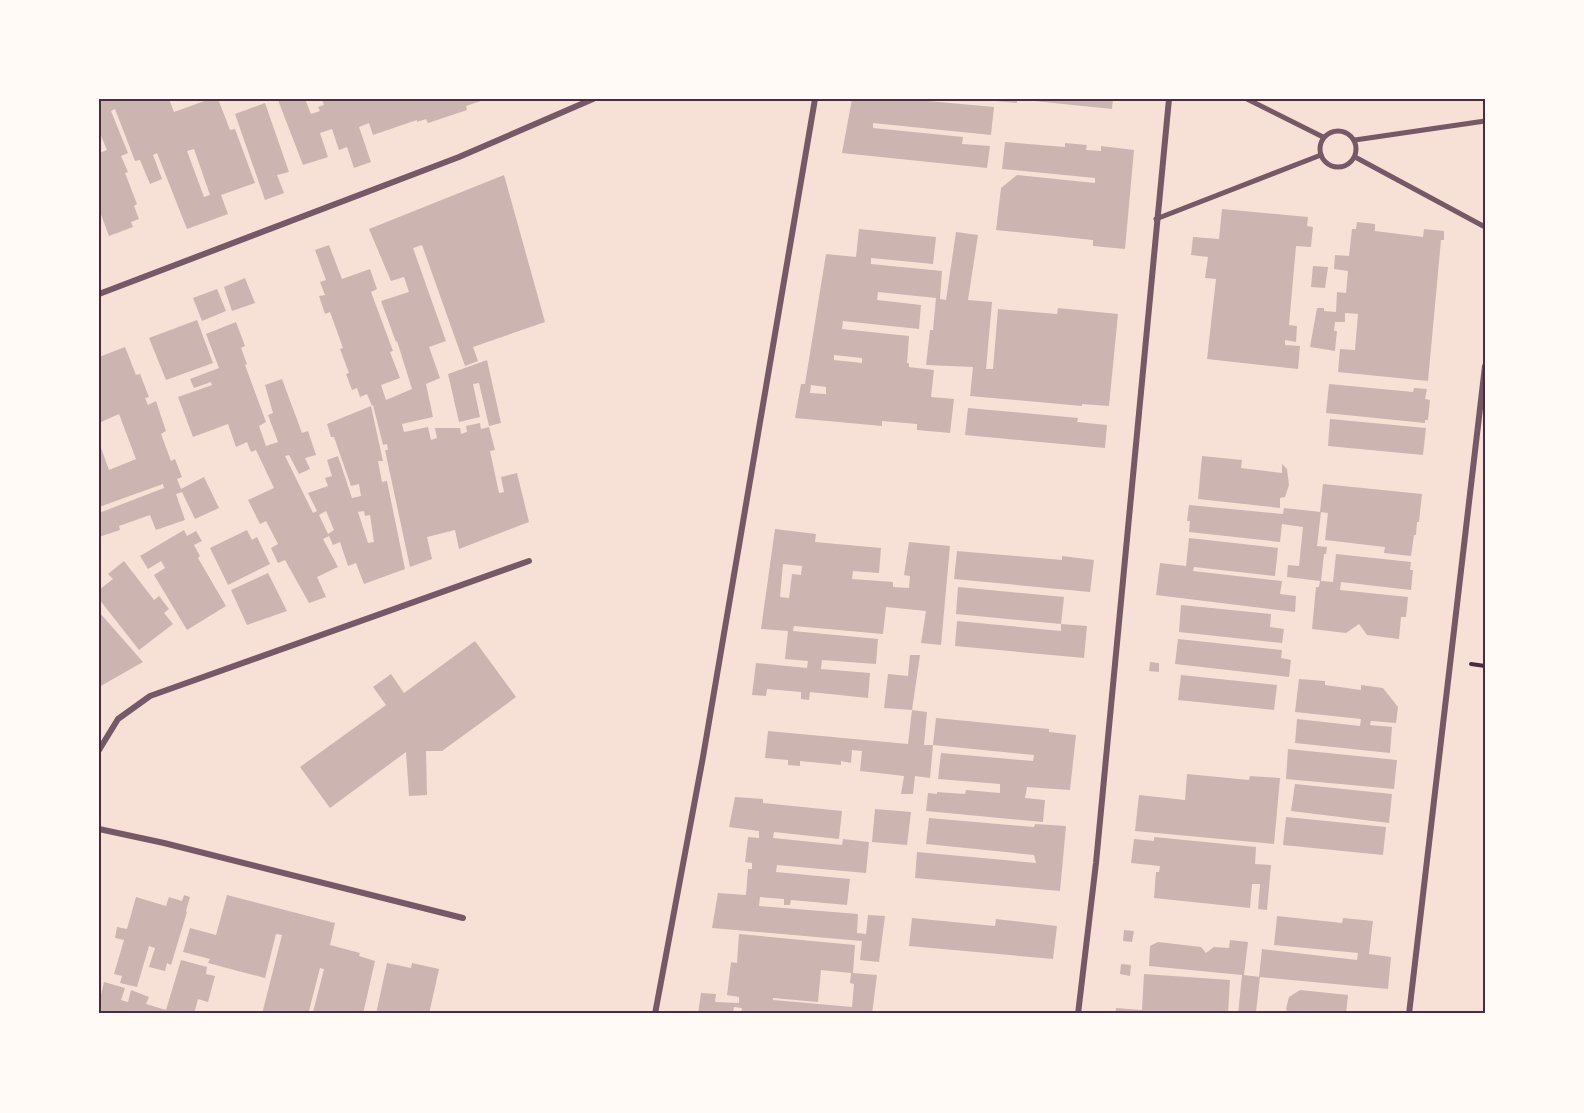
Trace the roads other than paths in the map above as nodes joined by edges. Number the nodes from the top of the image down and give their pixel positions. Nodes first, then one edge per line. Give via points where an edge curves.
1 (593, 99) edge
2 (815, 99) edge
3 (1169, 99) edge
4 (1247, 99) edge
5 (1485, 120) edge
6 (1323, 137) junction
7 (1356, 140) junction
8 (1321, 155) junction
9 (1356, 157) junction
10 (1156, 219) junction
11 (1485, 227) edge
12 (99, 294) edge
13 (1485, 366) edge
14 (529, 561) dead end
15 (99, 750) edge
16 (99, 829) edge
17 (463, 918) dead end
18 (655, 1014) edge
19 (1078, 1014) edge
20 (1409, 1014) edge

1 - 12 street via 459,157
2 - 18 street via 704,757
3 - 10 street
4 - 6 street
5 - 7 street
6 - 7 street via 1341,130
6 - 8 street
7 - 9 street
8 - 9 street via 1337,167 1346,166
8 - 10 street
9 - 11 street
10 - 19 street via 1096,863
13 - 20 street
14 - 15 street via 150,696 118,719
16 - 17 street

